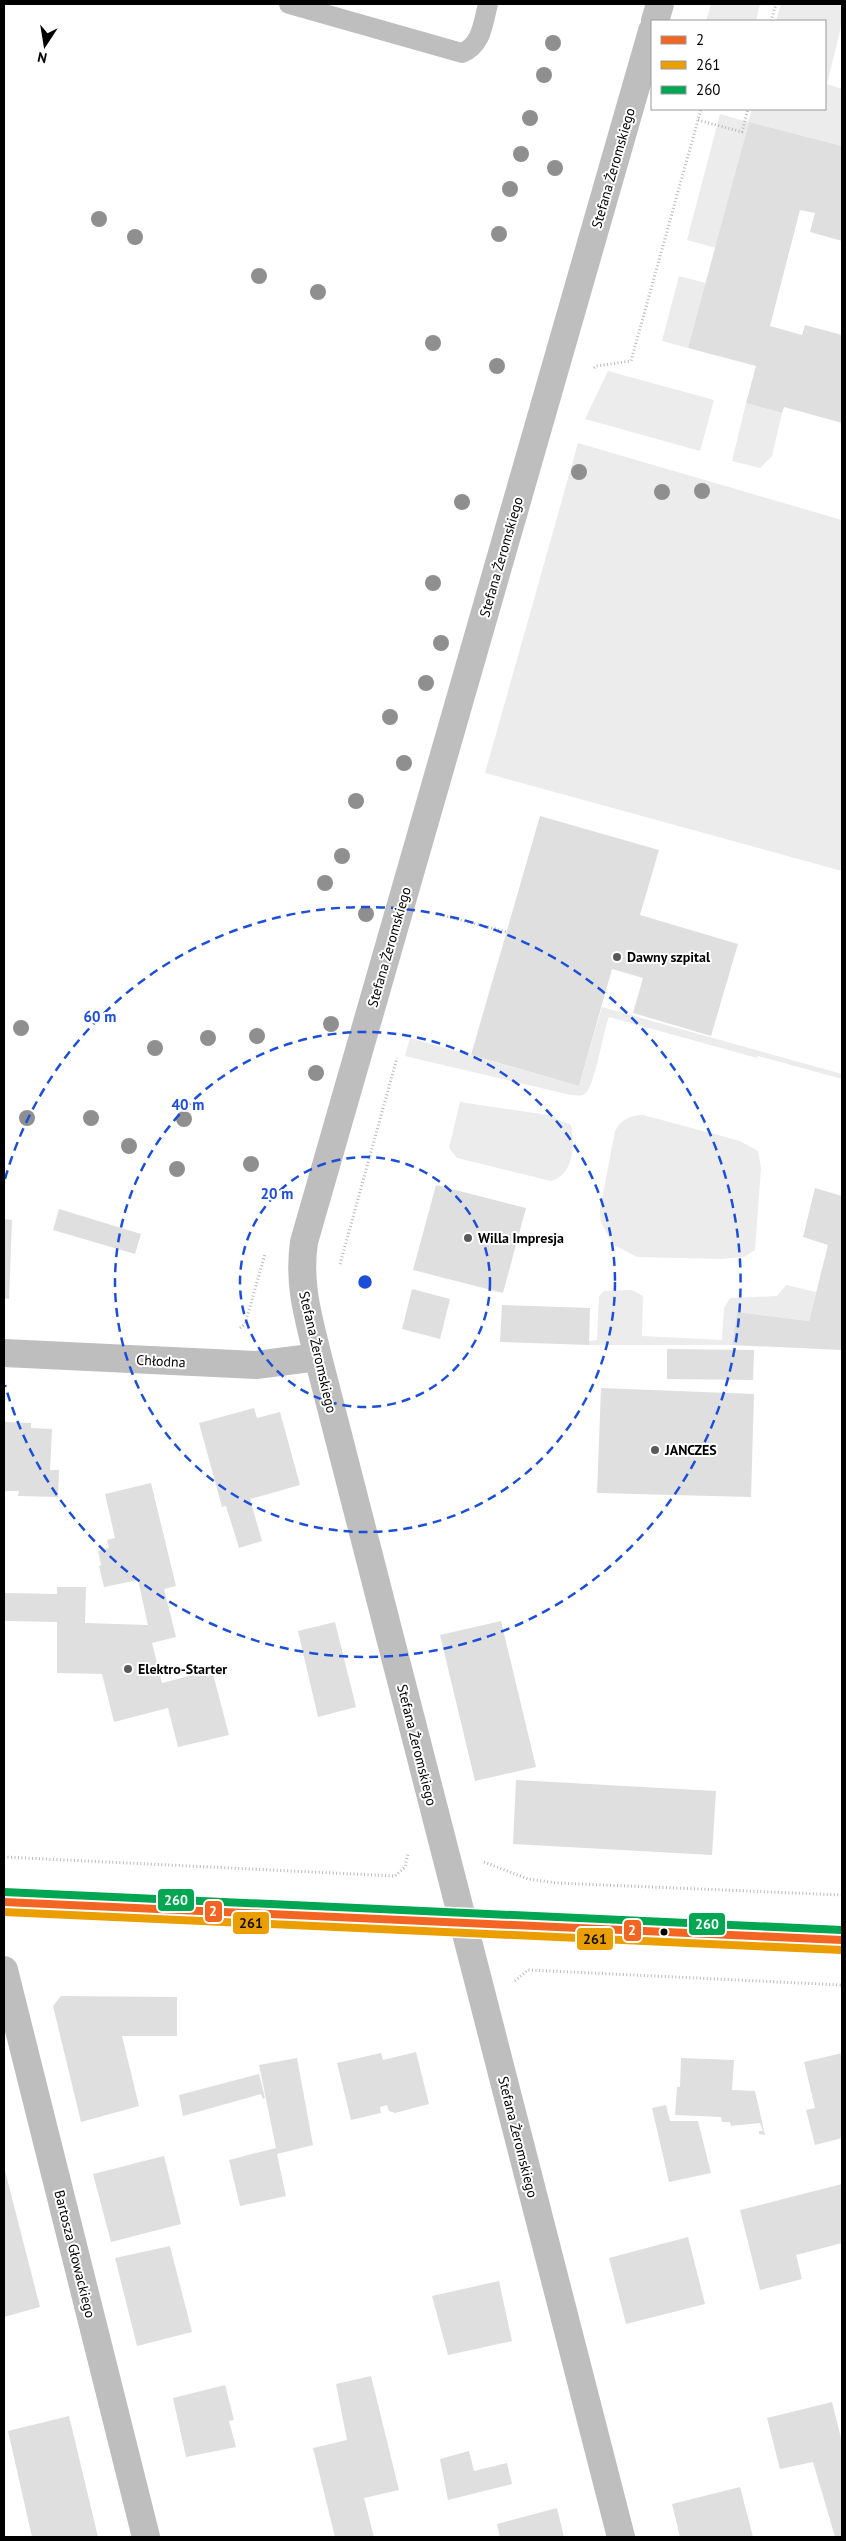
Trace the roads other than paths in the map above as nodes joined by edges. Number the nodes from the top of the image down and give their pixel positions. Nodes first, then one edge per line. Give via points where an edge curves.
1 (289, 4) edge
2 (488, 4) edge
3 (660, 4) edge
4 (655, 20) edge
5 (651, 34) edge
6 (4, 1353) edge
7 (318, 1357) junction
8 (4, 1902) edge
9 (462, 1922) junction
10 (842, 1940) edge
11 (4, 1970) edge
12 (146, 2537) edge
13 (620, 2537) edge

1 - 2 lane via 462,53 472,49 478,40
3 - 4 street
5 - 7 street, Stefana Żeromskiego via 304,1242 300,1267 302,1295
6 - 7 street, Chłodna via 256,1365
7 - 9 street, Stefana Żeromskiego
8 - 9 main road
9 - 10 main road
9 - 13 street, Stefana Żeromskiego
11 - 12 street, Bartosza Głowackiego

